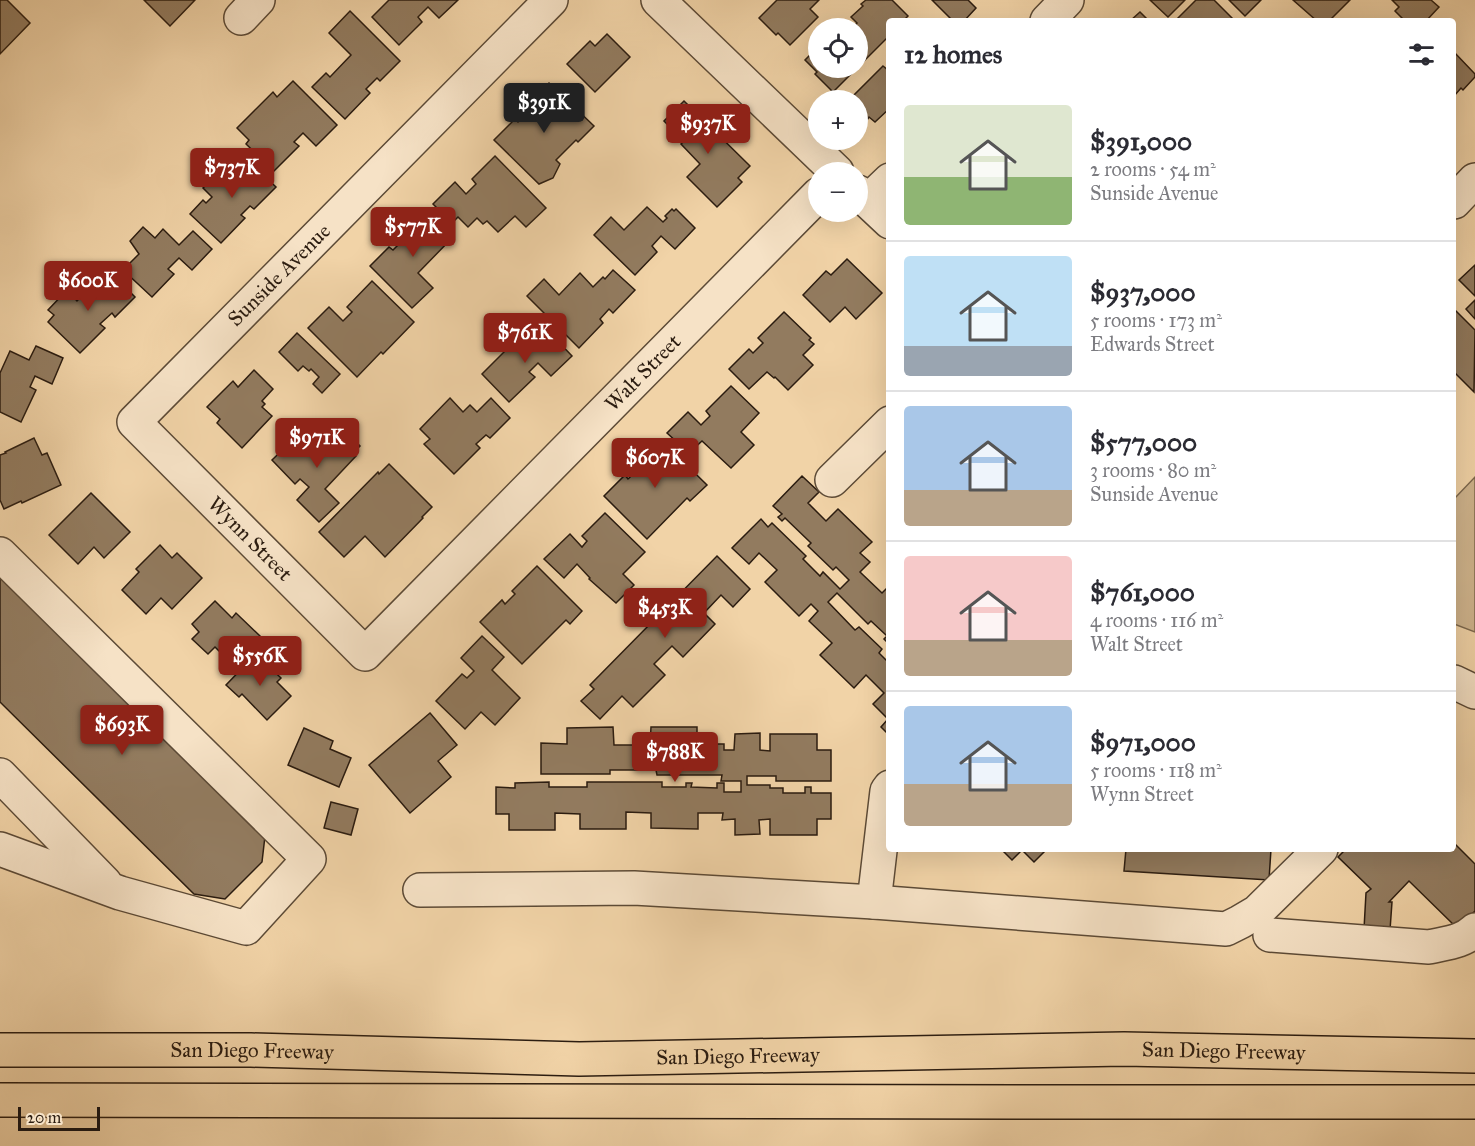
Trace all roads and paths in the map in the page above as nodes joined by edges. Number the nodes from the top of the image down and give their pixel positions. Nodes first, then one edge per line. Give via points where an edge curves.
1 (551, 0) edge
2 (658, 0) edge
3 (1067, 0) edge
4 (1050, 18) edge
5 (827, 162) edge
6 (1475, 180) edge
7 (1456, 200) edge
8 (808, 205) edge
9 (134, 422) joint
10 (886, 427) edge
11 (832, 480) dead end
12 (0, 554) edge
13 (365, 654) joint
14 (0, 775) edge
15 (886, 800) edge
16 (0, 849) edge
17 (1318, 852) edge
18 (111, 890) junction
19 (420, 890) dead end
20 (874, 902) junction
21 (1475, 930) edge
22 (1270, 935) dead end
23 (0, 1032) edge
24 (0, 1050) edge
25 (250, 1050) junction
26 (1475, 1056) edge
27 (0, 1100) edge
28 (1475, 1102) edge

1 - 9 street, Sunside Avenue
2 - 5 street
3 - 4 street
6 - 7 street
8 - 13 street, Walt Street
9 - 13 street, Wynn Street
10 - 11 street
12 - 18 street via 309,859 246,928
14 - 18 street
15 - 20 street
16 - 18 street
17 - 20 street via 1257,912 1226,929
19 - 20 street via 634,888
21 - 22 street via 1468,936 1430,947
23 - 25 highway
24 - 25 highway, San Diego Freeway
25 - 26 highway, San Diego Freeway via 579,1059 1124,1049
27 - 28 highway

